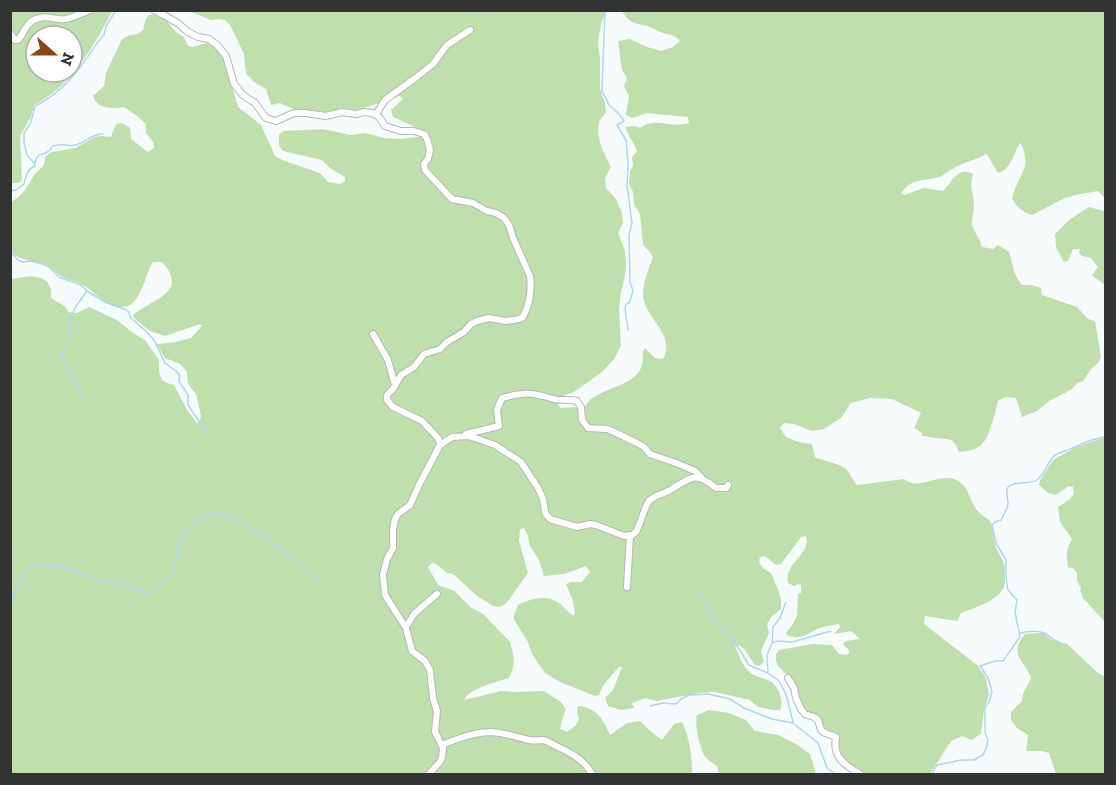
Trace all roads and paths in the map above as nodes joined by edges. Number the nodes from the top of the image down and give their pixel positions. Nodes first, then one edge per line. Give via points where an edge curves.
1 (90, 10) edge
2 (153, 10) edge
3 (470, 30) dead end
4 (10, 33) edge
5 (376, 114) junction
6 (373, 334) dead end
7 (395, 385) junction
8 (463, 435) junction
9 (441, 445) junction
10 (703, 479) junction
11 (728, 485) dead end
12 (630, 536) junction
13 (627, 587) dead end
14 (437, 594) dead end
15 (405, 626) junction
16 (788, 678) dead end
17 (442, 745) junction
18 (429, 774) edge
19 (592, 774) edge
20 (860, 774) edge

1 - 4 street via 65,19 33,20 18,40
2 - 5 street via 217,45 226,56 234,84 266,118 276,121 294,113
3 - 5 street via 447,45 433,64 386,100
5 - 7 street via 385,126 424,134 430,150 425,170 448,196 504,218 531,283 523,317 512,321 477,321 440,349 424,354
6 - 7 street via 388,360
7 - 9 street via 387,395 388,402 422,421
8 - 9 street
8 - 10 street via 499,426 497,410 502,398 522,393 569,399 581,406 582,420 588,428 608,429 650,454 695,471
8 - 12 street via 495,445 521,462 538,488 550,519 577,527 596,525
9 - 15 street via 410,505 395,519 393,548 384,567 384,591
10 - 11 street via 717,488
10 - 12 street via 685,480 650,500 636,532
12 - 13 street
14 - 15 street
15 - 17 street via 412,651 430,670 437,716 435,732
16 - 20 street via 801,709 818,720 825,734 836,737 834,745 842,762
17 - 18 street via 442,758
17 - 19 street via 472,734 492,732 545,740 578,758

